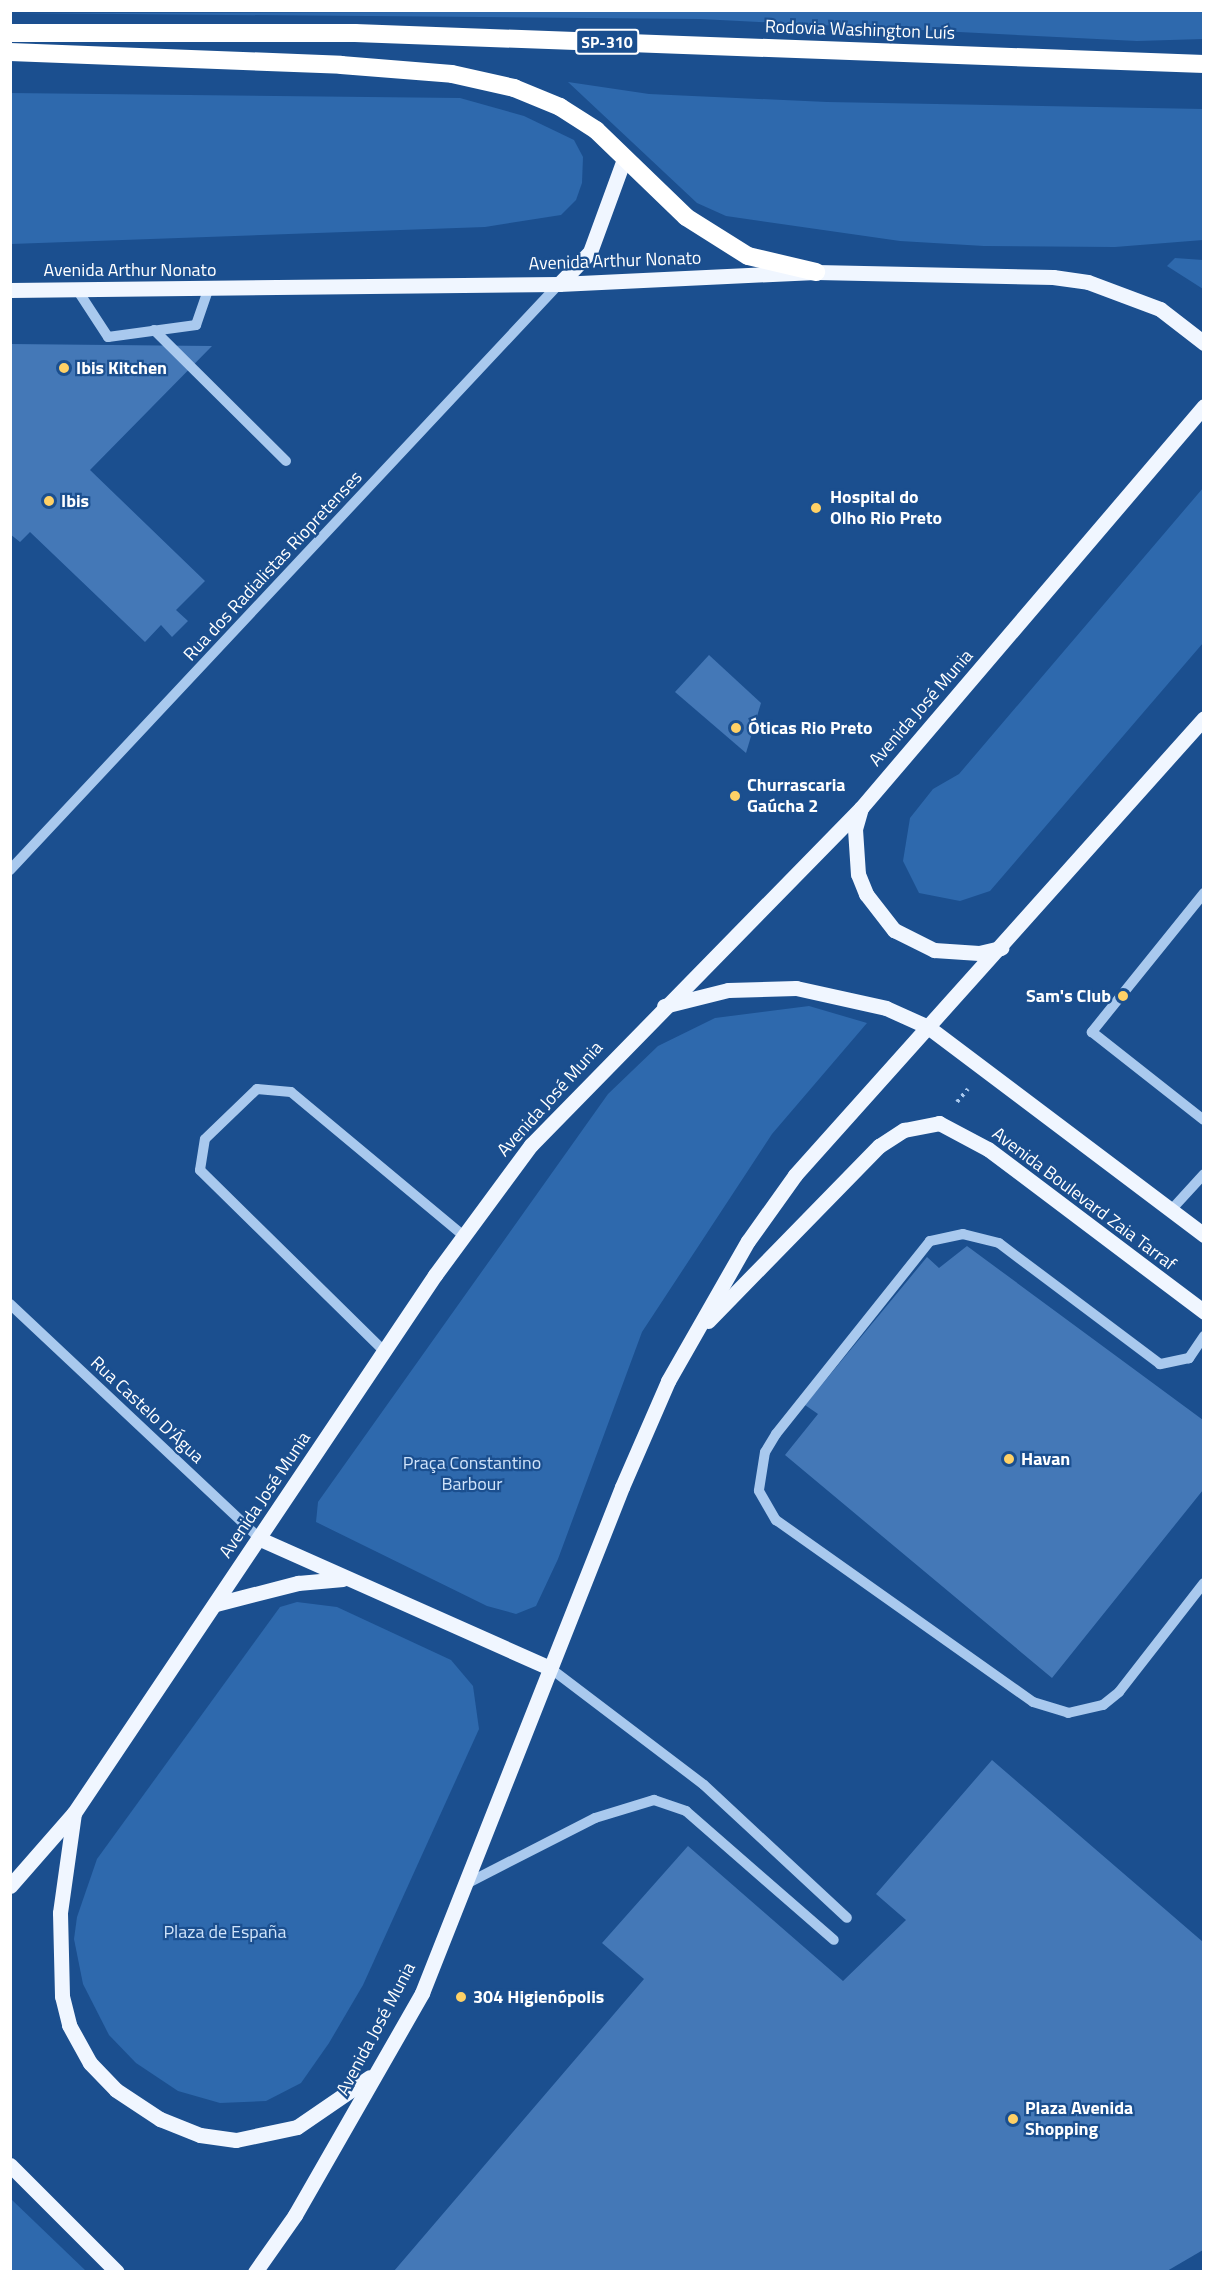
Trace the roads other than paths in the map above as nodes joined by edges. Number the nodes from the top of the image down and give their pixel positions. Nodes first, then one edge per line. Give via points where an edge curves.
1 (10, 33) edge
2 (10, 52) edge
3 (1203, 64) edge
4 (624, 159) junction
5 (816, 272) junction
6 (559, 284) junction
7 (10, 290) edge
8 (208, 290) junction
9 (78, 291) junction
10 (154, 330) junction
11 (1203, 343) edge
12 (1203, 406) edge
13 (286, 461) dead end
14 (1203, 718) edge
15 (861, 808) junction
16 (10, 870) edge
17 (1203, 893) edge
18 (1000, 948) junction
19 (661, 1007) junction
20 (928, 1027) junction
21 (1203, 1120) edge
22 (1203, 1174) edge
23 (1172, 1209) junction
24 (1203, 1235) edge
25 (464, 1236) junction
26 (10, 1304) edge
27 (1203, 1312) edge
28 (697, 1332) junction
29 (1203, 1336) edge
30 (384, 1351) junction
31 (260, 1539) junction
32 (346, 1579) junction
33 (1203, 1583) edge
34 (216, 1604) junction
35 (550, 1668) junction
36 (74, 1813) junction
37 (466, 1884) junction
38 (10, 1886) edge
39 (847, 1918) dead end
40 (834, 1940) dead end
41 (378, 2069) junction
42 (10, 2165) edge
43 (117, 2271) edge
44 (255, 2271) edge

1 - 3 highway, Rodovia Washington Luís / SP-310 via 356,33
2 - 4 highway via 452,74 514,88 560,107 596,130
4 - 5 highway via 686,217 748,256
4 - 6 main road via 590,252
5 - 6 main road, Avenida Arthur Nonato
5 - 11 main road, Avenida Arthur Nonato via 1088,282 1160,309
6 - 8 main road, Avenida Arthur Nonato
6 - 16 street, Rua dos Radialistas Riopretenses
7 - 9 main road, Avenida Arthur Nonato
8 - 9 main road, Avenida Arthur Nonato
8 - 10 street via 196,325
9 - 10 street via 108,337
10 - 13 street
12 - 15 main road, Avenida José Munia
14 - 18 main road, Avenida José Munia
15 - 18 main road via 855,829 858,874 866,894 894,930 934,950 979,953
15 - 19 main road, Avenida José Munia
17 - 21 street via 1092,1032
18 - 20 main road, Avenida José Munia
19 - 20 main road via 728,990 796,988 842,995
19 - 25 main road, Avenida José Munia via 531,1145
20 - 23 main road via 982,1073
20 - 28 main road, Avenida José Munia via 795,1175 748,1241
22 - 23 street
23 - 24 main road
25 - 30 main road, Avenida José Munia
25 - 30 street via 291,1092 257,1089 205,1139 200,1170
26 - 31 street, Rua Castelo D'Água
27 - 28 main road, Avenida Boulevard Zaia Tarraf via 988,1149 939,1123 904,1130 879,1146
28 - 35 main road, Avenida José Munia via 658,1402
29 - 33 street via 1189,1358 1160,1364 999,1243 963,1234 930,1241 776,1434 765,1452 759,1491 776,1520 1033,1702 1068,1713 1103,1705 1119,1692
30 - 31 main road, Avenida José Munia
31 - 32 main road
31 - 34 main road, Avenida José Munia
32 - 34 main road via 298,1583
32 - 35 main road
34 - 36 main road, Avenida José Munia
35 - 37 main road, Avenida José Munia
35 - 39 street via 704,1785
36 - 38 main road, Avenida José Munia
36 - 41 main road via 60,1913 62,1996 69,2025 90,2063 137,2109 200,2135 236,2140 276,2134 320,2115
37 - 40 street via 595,1818 654,1800 701,1822
37 - 41 main road, Avenida José Munia via 422,1993
41 - 44 main road, Avenida José Munia via 295,2215
42 - 43 main road

